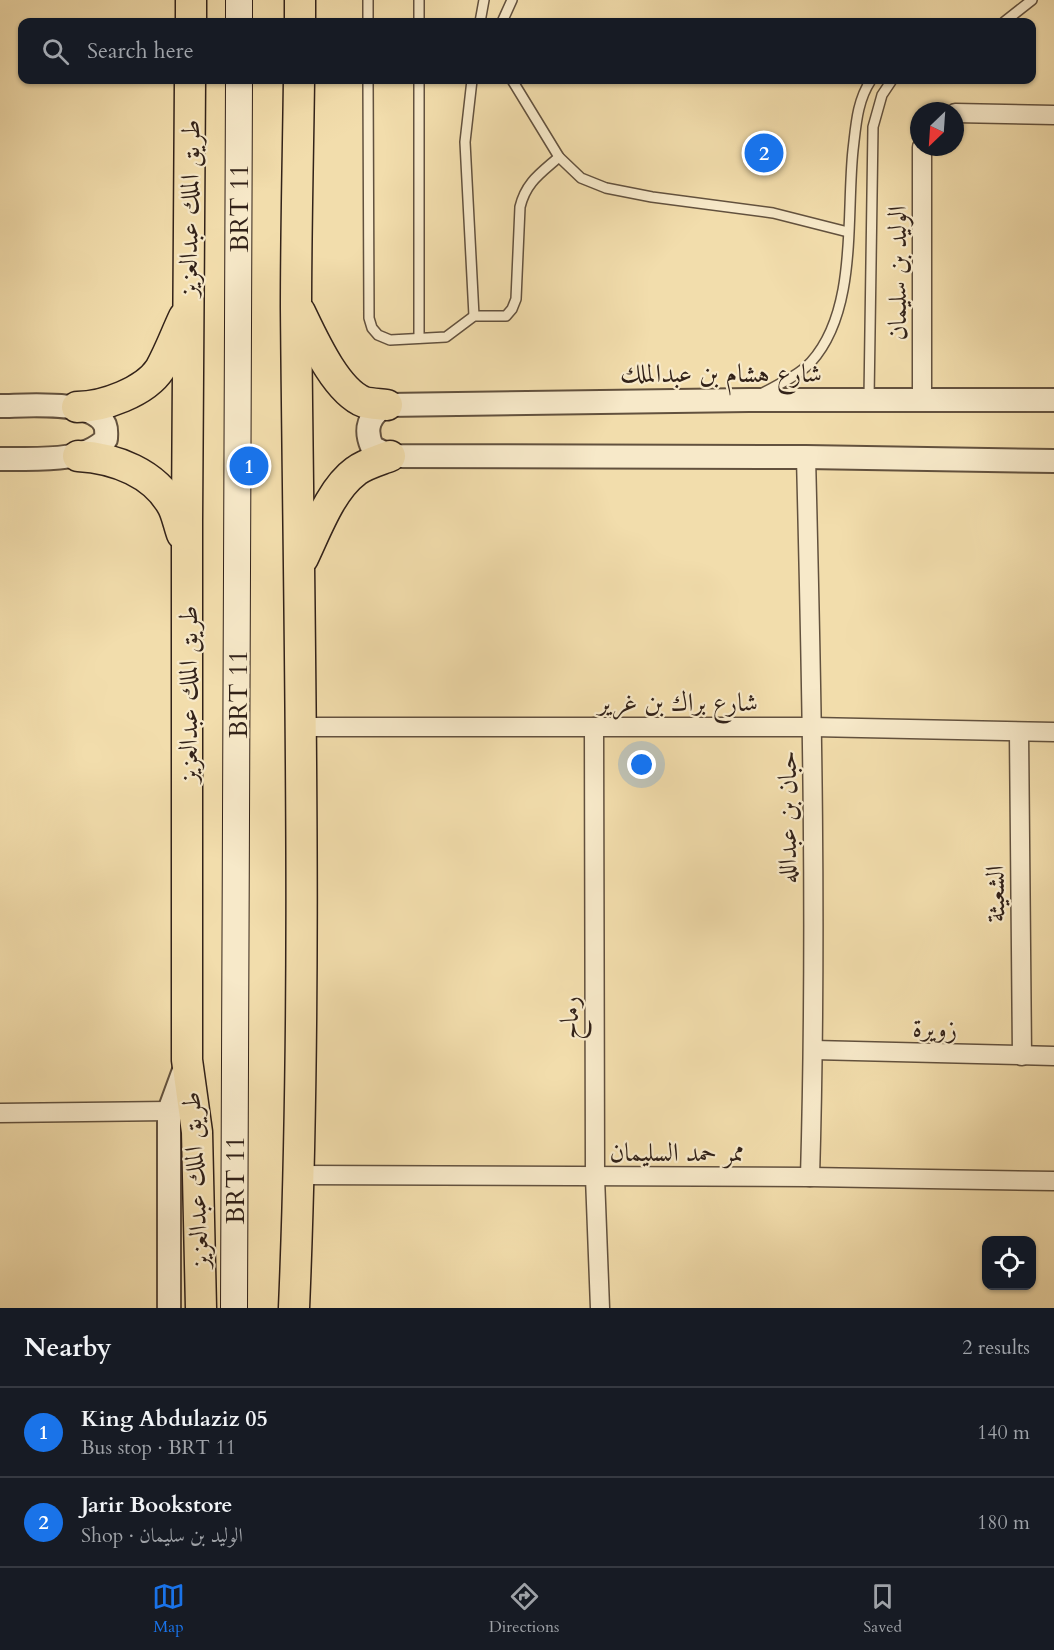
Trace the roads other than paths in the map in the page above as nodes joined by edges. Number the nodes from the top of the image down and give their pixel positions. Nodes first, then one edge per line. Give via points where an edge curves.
1 (191, 0) edge
2 (239, 0) edge
3 (300, 0) edge
4 (368, 0) edge
5 (419, 0) edge
6 (484, 0) edge
7 (512, 0) edge
8 (1032, 0) edge
9 (191, 18) edge
10 (239, 18) edge
11 (300, 18) edge
12 (368, 18) edge
13 (419, 18) edge
14 (481, 18) edge
15 (504, 18) edge
16 (1009, 18) edge
17 (190, 84) edge
18 (239, 84) edge
19 (299, 84) edge
20 (368, 84) edge
21 (419, 84) edge
22 (472, 84) edge
23 (514, 84) edge
24 (869, 84) edge
25 (889, 84) edge
26 (964, 113) edge
27 (1054, 115) edge
28 (922, 156) edge
29 (559, 157) junction
30 (848, 232) junction
31 (296, 304) junction
32 (188, 309) junction
33 (474, 316) junction
34 (419, 338) junction
35 (922, 399) junction
36 (749, 400) junction
37 (1054, 400) edge
38 (869, 401) junction
39 (387, 405) junction
40 (0, 406) edge
41 (77, 407) junction
42 (78, 456) junction
43 (390, 456) junction
44 (806, 457) junction
45 (0, 459) edge
46 (1054, 461) edge
47 (188, 557) junction
48 (300, 564) junction
49 (301, 727) junction
50 (594, 727) junction
51 (813, 727) junction
52 (1019, 732) junction
53 (1054, 732) edge
54 (814, 1050) junction
55 (1022, 1056) junction
56 (1054, 1056) edge
57 (187, 1060) junction
58 (169, 1111) junction
59 (0, 1113) edge
60 (300, 1175) junction
61 (595, 1177) junction
62 (810, 1178) junction
63 (1054, 1181) edge
64 (169, 1308) edge
65 (201, 1308) edge
66 (234, 1308) edge
67 (294, 1308) edge
68 (600, 1308) edge

1 - 9 main road
2 - 10 main road
3 - 11 main road
4 - 12 lane
5 - 13 lane
6 - 14 lane
7 - 15 lane
8 - 16 lane
17 - 32 main road, طريق الملك عبدالعزيز
18 - 66 main road, BRT 11
19 - 31 main road
20 - 34 lane via 369,318 378,335 390,340
21 - 34 lane
22 - 33 lane via 465,142
23 - 29 lane
24 - 30 lane via 857,113
25 - 38 lane via 873,127
26 - 27 street
28 - 35 street, الوليد بن سليمان
29 - 30 lane via 580,178 606,188 773,213
29 - 33 lane via 529,184 523,196 512,309 506,316
30 - 36 lane via 844,294 828,339 810,363 792,377
31 - 39 main road via 314,341 347,390 364,402
31 - 48 main road
32 - 41 main road via 153,377 119,399
32 - 47 main road, طريق الملك عبدالعزيز
33 - 34 lane via 446,337
35 - 37 street, شارع هشام بن عبدالملك
35 - 38 street, شارع هشام بن عبدالملك
36 - 38 street, شارع هشام بن عبدالملك
36 - 39 street, شارع هشام بن عبدالملك
39 - 43 street via 369,421 367,435 372,447
40 - 41 street
41 - 42 street via 96,415 106,431 106,440 98,448
42 - 45 street
42 - 47 main road via 98,457 145,476 174,509
43 - 44 street
43 - 48 main road via 356,471 339,488
44 - 46 street
44 - 51 street, حبان بن عبدالله
47 - 57 main road, طريق الملك عبدالعزيز
48 - 49 main road
49 - 50 street, شارع براك بن غرير
49 - 60 main road
50 - 51 street, شارع براك بن غرير
50 - 61 street, رماح
51 - 52 street, شارع براك بن غرير
51 - 54 street, حبان بن عبدالله
52 - 53 street, شارع براك بن غرير
52 - 55 street, الشعيثة
54 - 55 street, زويرة
54 - 62 street, حبان بن عبدالله
55 - 56 street, زويرة
57 - 58 street
57 - 65 main road, طريق الملك عبدالعزيز via 197,1132
58 - 59 street
58 - 64 street
60 - 61 street, ممر حمد السليمان
60 - 67 main road
61 - 62 street, ممر حمد السليمان
61 - 68 street, رماح
62 - 63 street, ممر حمد السليمان

